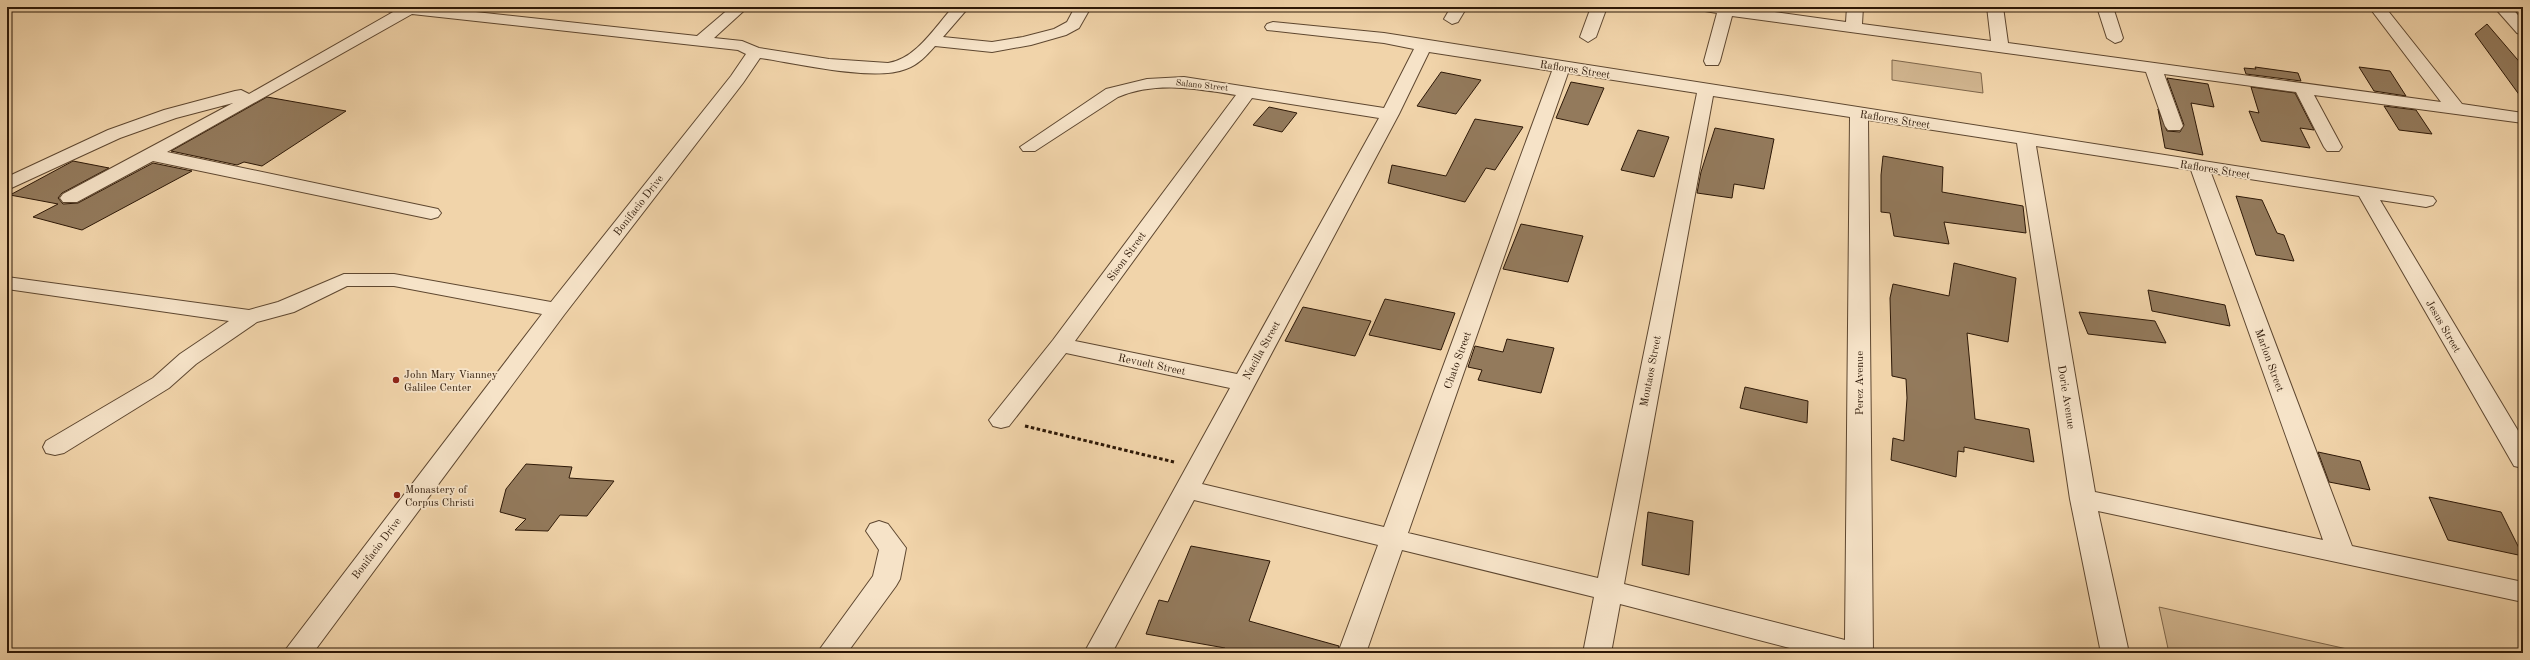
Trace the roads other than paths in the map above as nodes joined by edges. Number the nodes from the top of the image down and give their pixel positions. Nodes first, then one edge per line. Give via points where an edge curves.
1 (387, 7) edge
2 (740, 7) edge
3 (961, 7) edge
4 (1083, 7) edge
5 (1599, 7) edge
6 (1704, 7) edge
7 (1855, 7) edge
8 (1995, 7) edge
9 (2105, 7) edge
10 (2377, 7) edge
11 (2502, 7) edge
12 (410, 9) junction
13 (1726, 9) edge
14 (1273, 27) dead end
15 (1854, 28) junction
16 (2523, 30) edge
17 (1588, 37) dead end
18 (2115, 38) dead end
19 (930, 41) junction
20 (700, 42) junction
21 (1424, 46) junction
22 (2000, 48) junction
23 (755, 52) junction
24 (1712, 61) dead end
25 (1562, 66) junction
26 (2153, 68) junction
27 (278, 85) junction
28 (2302, 88) junction
29 (1706, 90) junction
30 (1248, 91) junction
31 (2456, 109) junction
32 (1390, 114) junction
33 (1859, 114) junction
34 (2523, 118) edge
35 (2174, 126) dead end
36 (2026, 140) junction
37 (1029, 147) dead end
38 (2333, 147) dead end
39 (148, 154) junction
40 (2199, 166) junction
41 (7, 184) edge
42 (2366, 192) junction
43 (70, 198) dead end
44 (2426, 202) dead end
45 (431, 212) dead end
46 (7, 282) edge
47 (556, 310) junction
48 (249, 316) junction
49 (1061, 344) junction
50 (1243, 383) junction
51 (1001, 420) road end
52 (55, 447) dead end
53 (2523, 460) edge
54 (1192, 478) junction
55 (2083, 499) junction
56 (879, 531) dead end
57 (1393, 539) junction
58 (2342, 553) junction
59 (1607, 590) junction
60 (2523, 592) edge
61 (297, 653) edge
62 (831, 653) edge
63 (1098, 653) edge
64 (1352, 653) edge
65 (1596, 653) edge
66 (1853, 653) edge
67 (1858, 653) edge
68 (2115, 653) edge

1 - 12 street
2 - 20 street
3 - 19 street
4 - 19 street via 1073,25 1060,32 1025,42 992,47
5 - 17 street
6 - 13 street
7 - 15 street
8 - 22 street
9 - 18 street
10 - 31 street
11 - 16 street
12 - 20 street
12 - 27 street
13 - 15 street
13 - 24 street
14 - 21 street, Raflores Street via 1377,37
15 - 22 street
19 - 23 street via 910,60 899,66 875,68
20 - 23 street via 742,46
21 - 25 street, Raflores Street
21 - 32 street, Nacilla Street
22 - 26 street
23 - 47 street, Bonifacio Drive via 737,79
25 - 29 street, Raflores Street
25 - 57 street, Chato Street
26 - 28 street
26 - 35 street
27 - 39 street
27 - 41 street via 170,114 114,134
28 - 31 street
28 - 38 street
29 - 33 street, Raflores Street
29 - 59 street, Montaos Street
30 - 32 street, Salano Street
30 - 37 street, Salano Street via 1184,82 1124,88 1112,93
30 - 49 street, Sison Street
31 - 34 street
32 - 50 street, Nacilla Street
33 - 36 street, Raflores Street
33 - 67 street, Perez Avenue
36 - 40 street, Raflores Street
36 - 55 street, Dorie Avenue
39 - 43 street
39 - 45 street
40 - 42 street, Raflores Street
40 - 58 street, Marlon Street
42 - 44 street, Raflores Street
42 - 53 street, Jesus Street
46 - 48 street
47 - 48 street via 394,280 372,279 344,280 286,307
47 - 61 street, Bonifacio Drive
48 - 52 street via 188,359 161,384
49 - 50 street, Revuelt Street
49 - 51 street, Sison Street
50 - 54 street, Nacilla Street
54 - 57 street
54 - 63 street, Nacilla Street
55 - 58 street
55 - 68 street, Dorie Avenue
56 - 62 street via 893,548 886,580
57 - 59 street
57 - 64 street, Chato Street
58 - 60 street
59 - 65 street, Montaos Street
59 - 66 street

